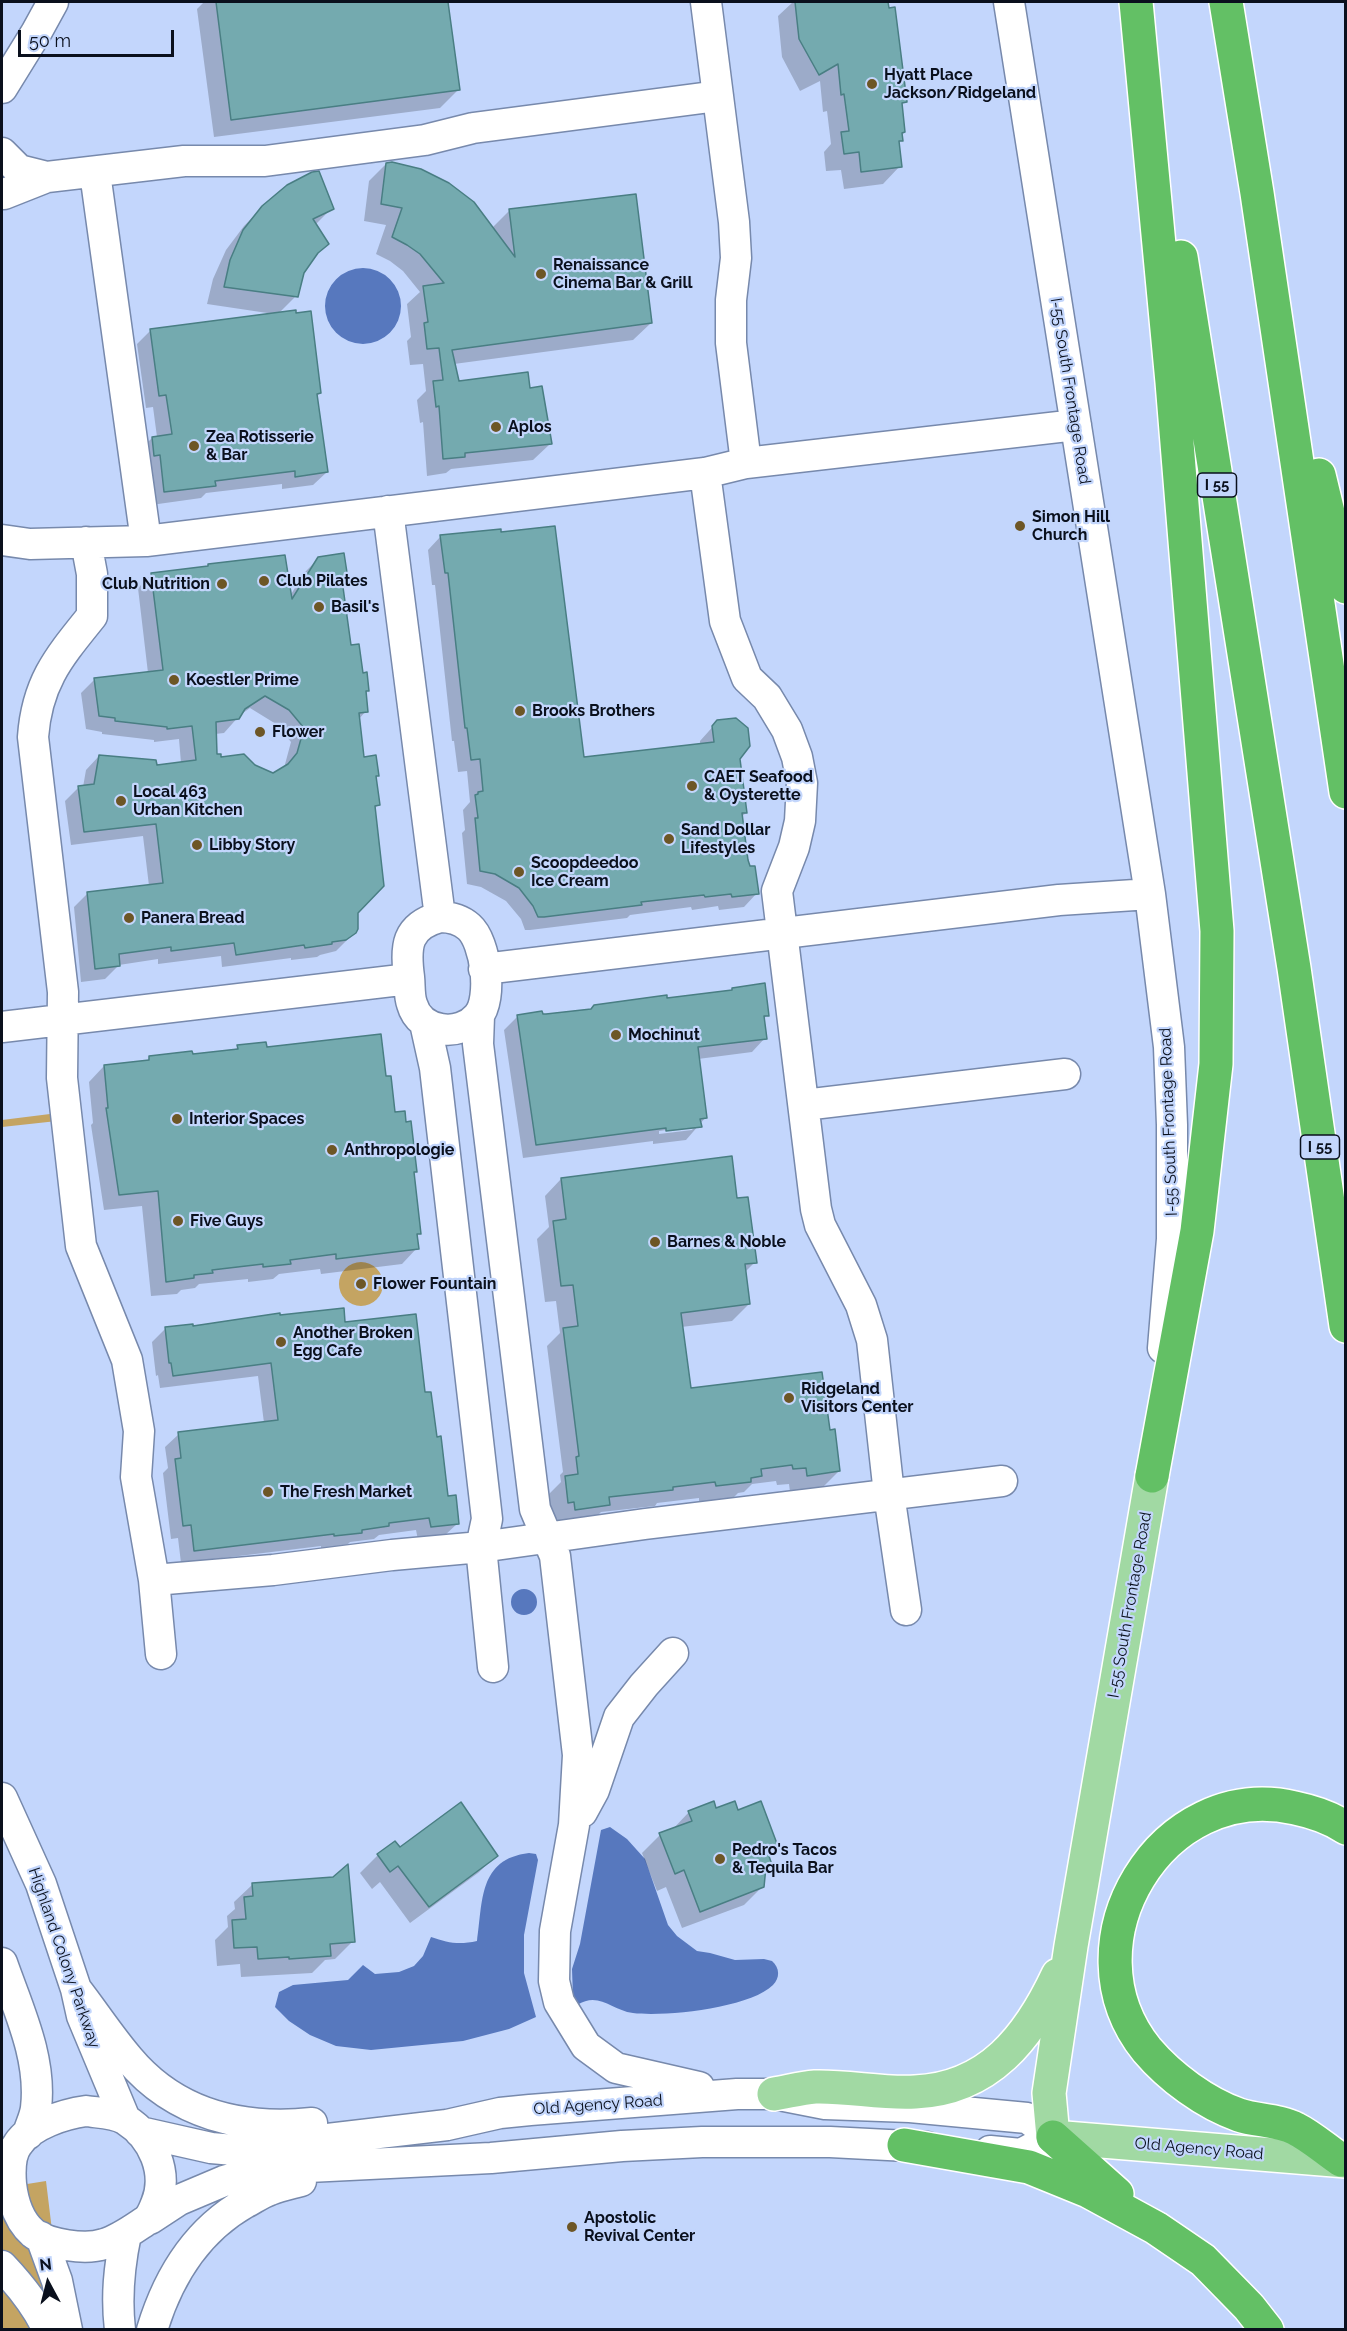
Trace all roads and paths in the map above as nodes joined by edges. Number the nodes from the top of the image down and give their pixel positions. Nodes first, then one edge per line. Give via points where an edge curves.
1 (53, 2) edge
2 (706, 2) edge
3 (1009, 2) edge
4 (1138, 2) edge
5 (1226, 2) edge
6 (2, 88) edge
7 (718, 96) junction
8 (2, 153) edge
9 (95, 173) junction
10 (47, 177) junction
11 (2, 193) edge
12 (1257, 193) junction
13 (1076, 425) junction
14 (746, 463) junction
15 (705, 472) junction
16 (388, 511) junction
17 (2, 540) edge
18 (146, 541) junction
19 (86, 542) junction
20 (1346, 587) edge
21 (1346, 792) edge
22 (1150, 894) junction
23 (440, 917) junction
24 (782, 934) junction
25 (484, 969) junction
26 (409, 979) junction
27 (479, 1016) junction
28 (62, 1021) junction
29 (425, 1023) junction
30 (2, 1027) edge
31 (1065, 1074) dead end
32 (804, 1105) junction
33 (1346, 1326) edge
34 (1152, 1476) junction
35 (1002, 1481) dead end
36 (889, 1494) junction
37 (547, 1538) junction
38 (481, 1547) junction
39 (154, 1580) junction
40 (906, 1610) dead end
41 (673, 1653) dead end
42 (161, 1654) dead end
43 (493, 1667) dead end
44 (2, 1798) edge
45 (574, 1825) junction
46 (1346, 1828) edge
47 (1071, 1946) junction
48 (2, 1963) edge
49 (76, 1989) junction
50 (737, 2094) junction
51 (774, 2094) junction
52 (500, 2113) junction
53 (133, 2125) junction
54 (1053, 2137) junction
55 (16, 2144) edge
56 (904, 2145) junction
57 (1343, 2161) edge
58 (371, 2162) junction
59 (2, 2224) edge
60 (138, 2226) junction
61 (1156, 2228) junction
62 (37, 2235) junction
63 (2, 2266) edge
64 (48, 2330) edge
65 (67, 2330) edge
66 (120, 2330) edge
67 (152, 2330) edge
68 (1268, 2330) edge

1 - 6 street
2 - 7 street
3 - 13 street, I-55 South Frontage Road
4 - 33 highway, I 55 via 1292,956
4 - 34 highway via 1217,931 1216,1064 1197,1231
5 - 12 highway
7 - 9 street via 473,128 425,140 265,161 184,161
7 - 14 street via 736,258 730,343
8 - 10 street via 19,170
9 - 10 street
9 - 18 street
10 - 11 street
12 - 20 highway
12 - 21 highway
13 - 14 street
13 - 22 street, I-55 South Frontage Road
14 - 15 street
15 - 16 street
15 - 24 street via 725,621 747,678 767,697 787,730 802,783 801,821 777,891
16 - 18 street
16 - 23 street
17 - 19 street via 30,544
18 - 19 street
19 - 28 street via 93,580 92,616 57,658 35,716 33,737 59,952
22 - 24 street via 1059,900
22 - 34 street, I-55 South Frontage Road via 1169,1047 1172,1125 1172,1239
23 - 25 street via 452,917 471,928 481,945
23 - 26 street via 428,920 410,938 406,950
24 - 25 street
24 - 32 street
25 - 27 street via 487,992
26 - 28 street
26 - 29 street via 412,1005
27 - 29 street via 469,1025 453,1030
27 - 37 street via 478,1044 535,1509
28 - 30 street
28 - 39 street via 62,1078 81,1246 132,1380 139,1431 135,1478
29 - 38 street via 435,1068 487,1519
31 - 32 street
32 - 36 street via 820,1225 861,1305 872,1340
34 - 47 main road, I-55 South Frontage Road
35 - 36 street
36 - 37 street
36 - 40 street
37 - 38 street
37 - 45 street via 555,1556 578,1755
38 - 39 street
38 - 43 street
39 - 42 street
41 - 45 street via 620,1717 594,1790
44 - 49 street, Highland Colony Parkway via 41,1884
45 - 50 street via 555,1931 554,1981 570,2022 586,2046 616,2068
46 - 57 highway via 1332,1818 1287,1806 1236,1807 1209,1815 1186,1829 1146,1864 1122,1911 1115,1965 1130,2025 1166,2071 1188,2088 1238,2115 1295,2128
47 - 51 main road via 1031,2025 1008,2054 975,2078 915,2092 813,2087
47 - 54 main road, I-55 South Frontage Road via 1049,2093
48 - 55 street via 35,2064 36,2110
49 - 52 street via 151,2082 216,2118 255,2125 294,2125 445,2108
49 - 53 street, Highland Colony Parkway via 82,2016
50 - 51 street, Old Agency Road
50 - 52 street, Old Agency Road
51 - 54 street, Old Agency Road via 825,2103 1027,2118
52 - 53 street, Old Agency Road via 447,2125 234,2150 211,2148
53 - 55 street via 86,2111 66,2114
53 - 60 street via 153,2150 161,2169 159,2196
54 - 56 street via 1021,2154
54 - 57 main road, Old Agency Road
54 - 61 highway
55 - 62 street via 12,2157 13,2198 19,2214
56 - 58 street via 702,2142 490,2158
56 - 61 highway via 1029,2167 1088,2191
58 - 60 street via 245,2175 179,2200
58 - 67 street via 267,2190 229,2212 198,2241 178,2267 161,2300
59 - 62 street
60 - 62 street via 103,2244 83,2247 62,2245
60 - 66 street via 118,2271
61 - 68 highway via 1203,2260
62 - 65 street via 57,2281
63 - 64 street via 42,2316

